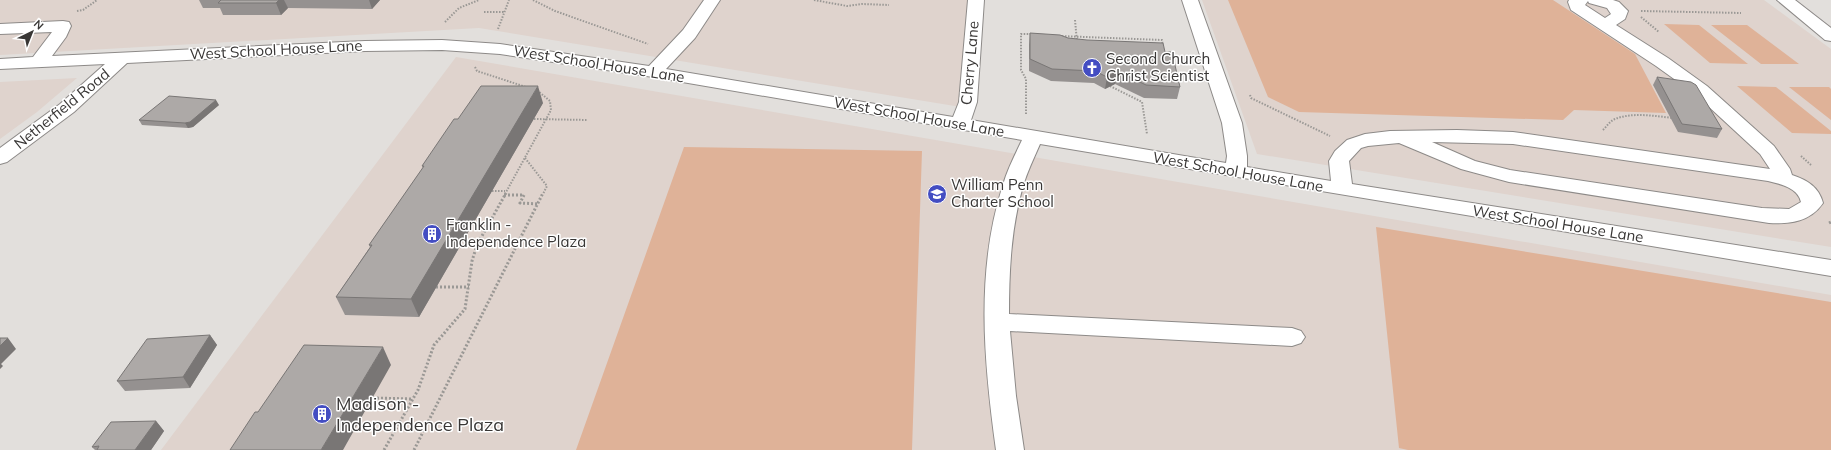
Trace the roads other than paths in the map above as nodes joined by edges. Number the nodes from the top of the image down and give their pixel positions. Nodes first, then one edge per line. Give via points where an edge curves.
1 (712, 0) edge
2 (976, 0) edge
3 (1190, 0) edge
4 (1581, 0) edge
5 (1596, 0) edge
6 (1785, 0) edge
7 (1604, 26) junction
8 (0, 29) edge
9 (1831, 36) edge
10 (123, 57) junction
11 (38, 62) junction
12 (0, 64) edge
13 (652, 72) junction
14 (960, 124) junction
15 (1029, 126) junction
16 (1405, 138) junction
17 (0, 158) edge
18 (1236, 171) junction
19 (1783, 179) junction
20 (1342, 189) junction
21 (1831, 268) edge
22 (996, 322) junction
23 (1292, 337) dead end
24 (1010, 450) edge

1 - 13 street via 689,34
2 - 14 street, Cherry Lane via 968,102
3 - 18 street via 1232,123 1237,156
4 - 7 street via 1576,2 1577,7
5 - 7 street via 1613,5 1620,11 1619,16
6 - 9 street
7 - 19 street via 1701,90 1767,150 1780,169
8 - 11 street via 63,26
10 - 11 street, West School House Lane
10 - 13 street, West School House Lane via 442,45 521,51
10 - 17 street, Netherfield Road via 67,108
11 - 12 street, West School House Lane
13 - 14 street, West School House Lane
14 - 15 street, West School House Lane
15 - 18 street, West School House Lane
15 - 22 street via 1006,213 998,262
16 - 19 street via 1513,138
16 - 19 street via 1468,165 1509,176 1762,215 1792,216 1808,209 1812,203 1809,193 1795,183
16 - 20 street via 1370,138 1347,149 1339,161
18 - 20 street, West School House Lane
20 - 21 street, West School House Lane
22 - 23 street
22 - 24 street

